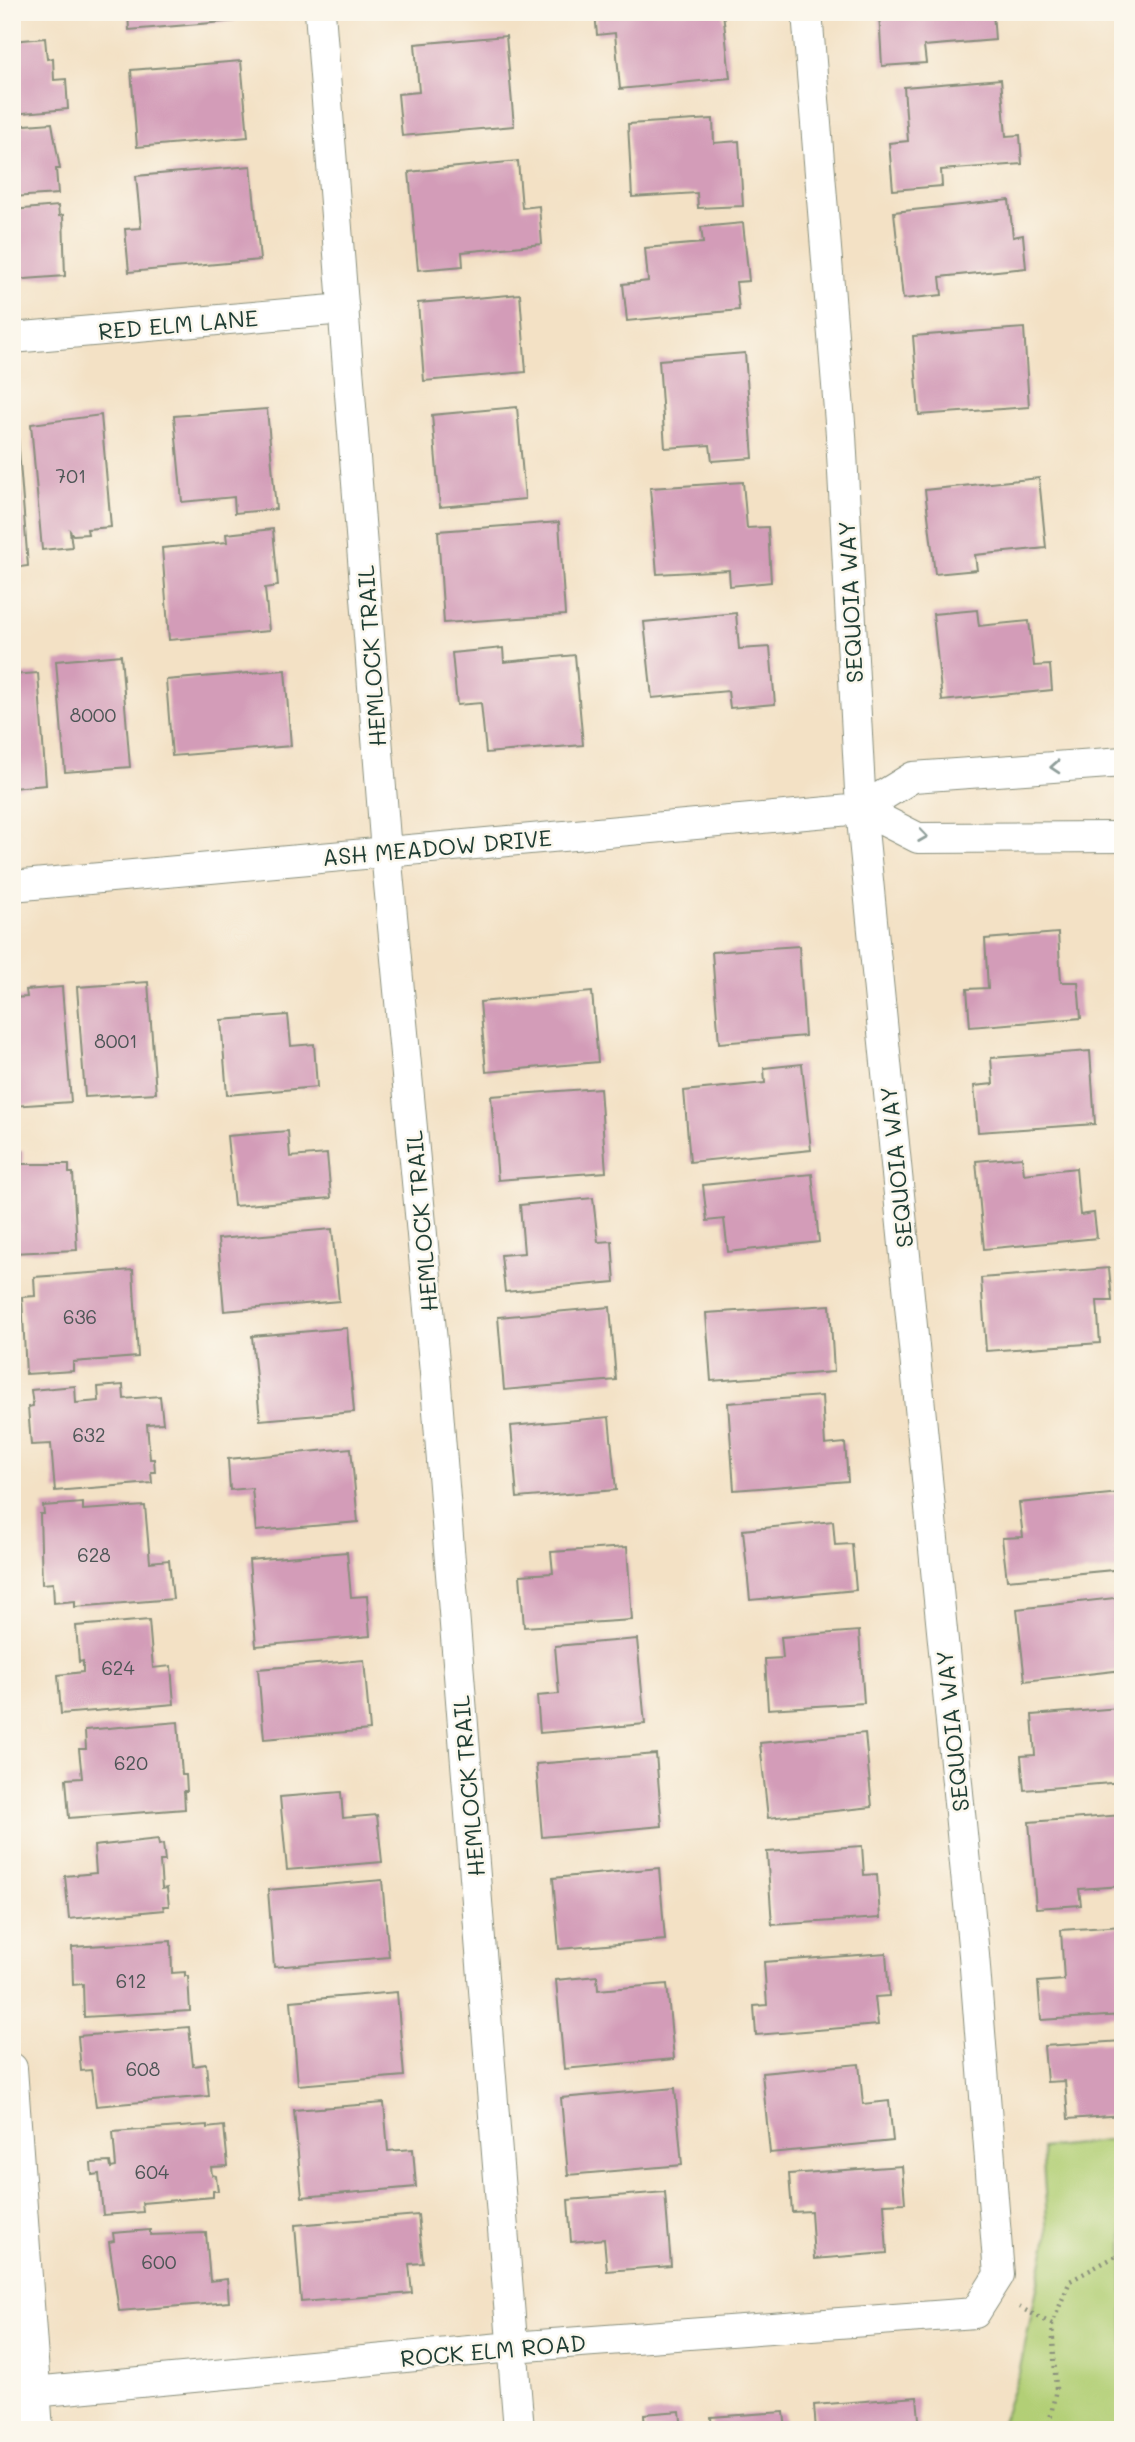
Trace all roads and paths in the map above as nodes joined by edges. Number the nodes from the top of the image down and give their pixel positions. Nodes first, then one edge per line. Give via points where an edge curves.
1 (320, 12) edge
2 (807, 12) edge
3 (344, 309) junction
4 (12, 338) edge
5 (1123, 762) edge
6 (861, 809) junction
7 (1123, 836) edge
8 (386, 852) junction
9 (12, 886) edge
10 (12, 2068) edge
11 (1123, 2256) edge
12 (975, 2313) joint
13 (512, 2347) junction
14 (24, 2393) edge
15 (38, 2430) edge
16 (519, 2430) edge
17 (1048, 2430) edge

1 - 3 street, HEMLOCK TRAIL
2 - 6 street, SEQUOIA WAY via 841,435
3 - 4 street, RED ELM LANE
3 - 8 street, HEMLOCK TRAIL
5 -> 6 street, ASH MEADOW DRIVE via 913,777
6 -> 7 street via 918,838
6 - 8 street, ASH MEADOW DRIVE
6 - 12 street, SEQUOIA WAY via 974,1955 997,2247 999,2275
8 - 9 street, ASH MEADOW DRIVE
8 - 13 street, HEMLOCK TRAIL via 435,1373
10 - 14 street
11 - 17 path via 1070,2281 1052,2324 1056,2389
12 - 13 street, ROCK ELM ROAD
13 - 14 street, ROCK ELM ROAD
13 - 16 street, HEMLOCK TRAIL
14 - 15 street

